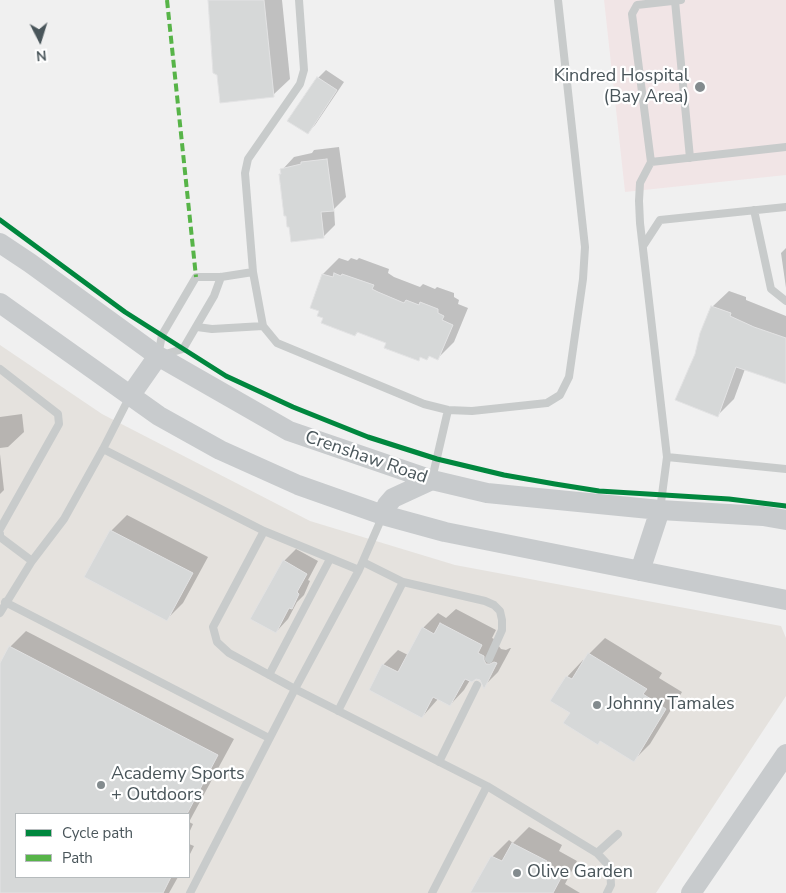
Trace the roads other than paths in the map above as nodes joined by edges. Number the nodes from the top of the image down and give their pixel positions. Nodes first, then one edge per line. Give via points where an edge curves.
1 (299, 0) edge
2 (558, 0) edge
3 (675, 0) edge
4 (681, 0) edge
5 (786, 147) edge
6 (690, 158) junction
7 (651, 162) junction
8 (786, 207) edge
9 (754, 210) junction
10 (0, 243) edge
11 (643, 246) junction
12 (254, 272) junction
13 (221, 277) junction
14 (786, 301) edge
15 (0, 303) edge
16 (263, 326) junction
17 (197, 327) junction
18 (158, 356) junction
19 (0, 369) edge
20 (130, 396) junction
21 (448, 410) junction
22 (103, 449) junction
23 (667, 457) junction
24 (786, 469) edge
25 (432, 480) junction
26 (660, 510) junction
27 (383, 515) junction
28 (786, 520) edge
29 (0, 529) edge
30 (264, 531) junction
31 (0, 534) edge
32 (330, 559) junction
33 (32, 561) junction
34 (362, 562) junction
35 (359, 570) junction
36 (640, 571) junction
37 (402, 582) junction
38 (786, 600) edge
39 (5, 602) junction
40 (0, 613) edge
41 (489, 659) dead end
42 (269, 675) junction
43 (477, 685) dead end
44 (295, 688) junction
45 (338, 710) junction
46 (269, 738) junction
47 (786, 754) edge
48 (440, 762) junction
49 (786, 762) edge
50 (487, 786) junction
51 (762, 789) junction
52 (618, 834) dead end
53 (597, 852) junction
54 (190, 893) edge
55 (432, 893) edge
56 (607, 893) edge
57 (692, 893) edge

1 - 12 lane via 304,70 300,84 248,159 245,173
2 - 21 lane via 585,247 569,377 560,395 547,403 472,411
3 - 4 lane
3 - 6 lane
3 - 7 lane via 637,4 632,14
5 - 6 lane
6 - 7 lane
7 - 11 lane via 640,183
8 - 9 lane
9 - 11 lane via 660,220
9 - 14 lane via 771,288
10 - 18 main road, Crenshaw Road
11 - 23 lane
12 - 13 lane
12 - 16 lane
13 - 17 lane
13 - 18 lane via 196,277 162,335
15 - 20 main road
16 - 17 lane
16 - 21 lane via 277,343 424,404
17 - 18 lane via 183,349
18 - 20 main road
18 - 25 main road, Crenshaw Road via 289,431
19 - 29 lane via 58,414 59,424
20 - 22 lane
20 - 27 main road via 220,450 298,485
21 - 25 lane
22 - 30 lane
22 - 33 lane via 64,519
23 - 24 lane
23 - 26 lane
25 - 26 main road, Crenshaw Road via 487,494
25 - 27 main road via 393,498
26 - 28 main road, Crenshaw Road
26 - 36 main road
27 - 34 lane
27 - 36 main road via 445,532
30 - 32 lane
30 - 42 lane via 212,628 217,642 229,653
31 - 33 lane
32 - 35 lane
32 - 42 lane
33 - 39 lane
34 - 35 lane
34 - 37 lane
35 - 44 lane
36 - 38 main road
37 - 41 lane via 494,605 500,611 502,630
37 - 45 lane
39 - 40 lane
39 - 46 lane
42 - 44 lane
43 - 48 lane
44 - 45 lane
44 - 46 lane
45 - 48 lane
46 - 54 lane
47 - 51 main road
48 - 50 lane
49 - 51 main road
50 - 53 lane
50 - 55 lane
51 - 57 main road
52 - 53 lane
53 - 56 lane via 610,867 611,885

